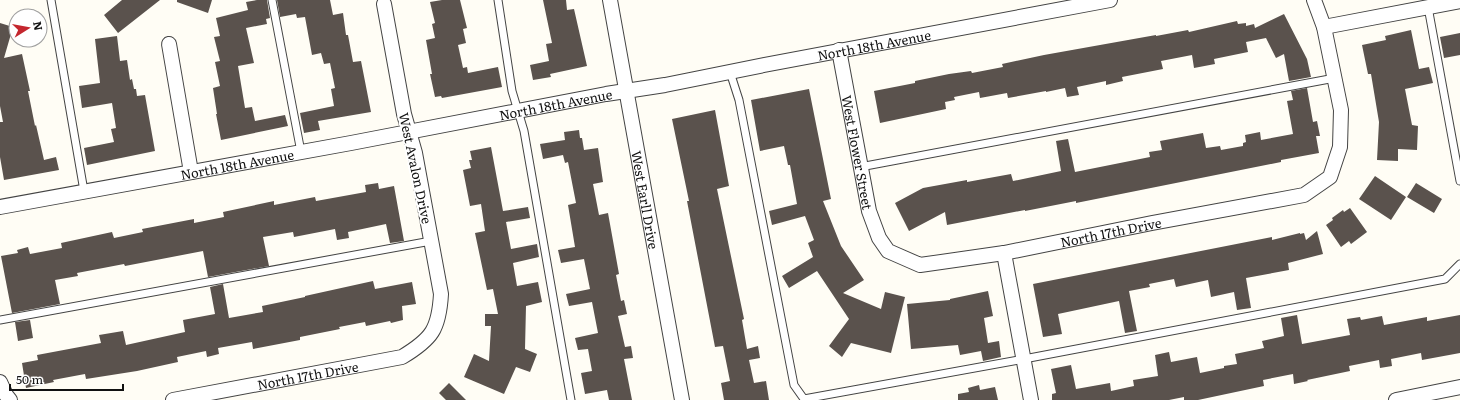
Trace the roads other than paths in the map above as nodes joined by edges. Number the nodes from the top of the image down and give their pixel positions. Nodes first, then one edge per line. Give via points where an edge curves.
1 (51, 0) edge
2 (272, 0) edge
3 (498, 0) edge
4 (610, 0) edge
5 (1110, 0) edge
6 (1314, 0) edge
7 (1460, 1) edge
8 (1075, 3) edge
9 (384, 4) dead end
10 (1428, 7) junction
11 (1324, 27) junction
12 (169, 44) dead end
13 (839, 50) junction
14 (730, 72) junction
15 (1335, 78) junction
16 (627, 90) junction
17 (518, 111) junction
18 (408, 131) junction
19 (301, 152) junction
20 (860, 167) junction
21 (191, 172) junction
22 (1460, 181) edge
23 (84, 191) junction
24 (0, 207) edge
25 (431, 241) junction
26 (888, 250) joint
27 (1004, 253) junction
28 (1460, 264) edge
29 (0, 320) edge
30 (433, 331) joint
31 (1024, 359) junction
32 (0, 382) edge
33 (1460, 387) edge
34 (225, 395) edge
35 (10, 400) edge
36 (173, 400) edge
37 (571, 400) edge
38 (682, 400) edge
39 (1031, 400) edge
40 (1396, 400) edge

1 - 23 lane
2 - 19 lane
3 - 17 lane via 512,92
4 - 16 street, West Earll Drive
5 - 8 street, North 18th Avenue
6 - 11 street
7 - 10 street
8 - 13 street, North 18th Avenue
9 - 18 street, West Avalon Drive
10 - 11 street
10 - 22 lane
11 - 15 street
12 - 21 street
13 - 14 street, North 18th Avenue
13 - 20 street, West Flower Street
14 - 16 street, North 18th Avenue
14 - 31 lane via 739,100 794,385 804,399
15 - 20 lane
15 - 27 street, North 17th Drive via 1341,110 1340,147 1330,177 1304,195
16 - 17 street, North 18th Avenue
16 - 38 street, West Earll Drive
17 - 18 street, North 18th Avenue
17 - 37 lane via 524,131
18 - 19 street, North 18th Avenue
18 - 25 street, West Avalon Drive via 415,153
19 - 21 street, North 18th Avenue
20 - 26 street, West Flower Street via 869,211 879,238
21 - 23 street, North 18th Avenue
23 - 24 street, North 18th Avenue
25 - 29 lane
25 - 30 street, West Avalon Drive via 441,294 440,314
26 - 27 street, North 17th Drive via 920,265
27 - 31 street
28 - 31 lane via 1445,279
30 - 34 street, North 17th Drive via 418,347 402,357
31 - 39 street
32 - 35 street
33 - 40 street
34 - 36 street, North 17th Drive

